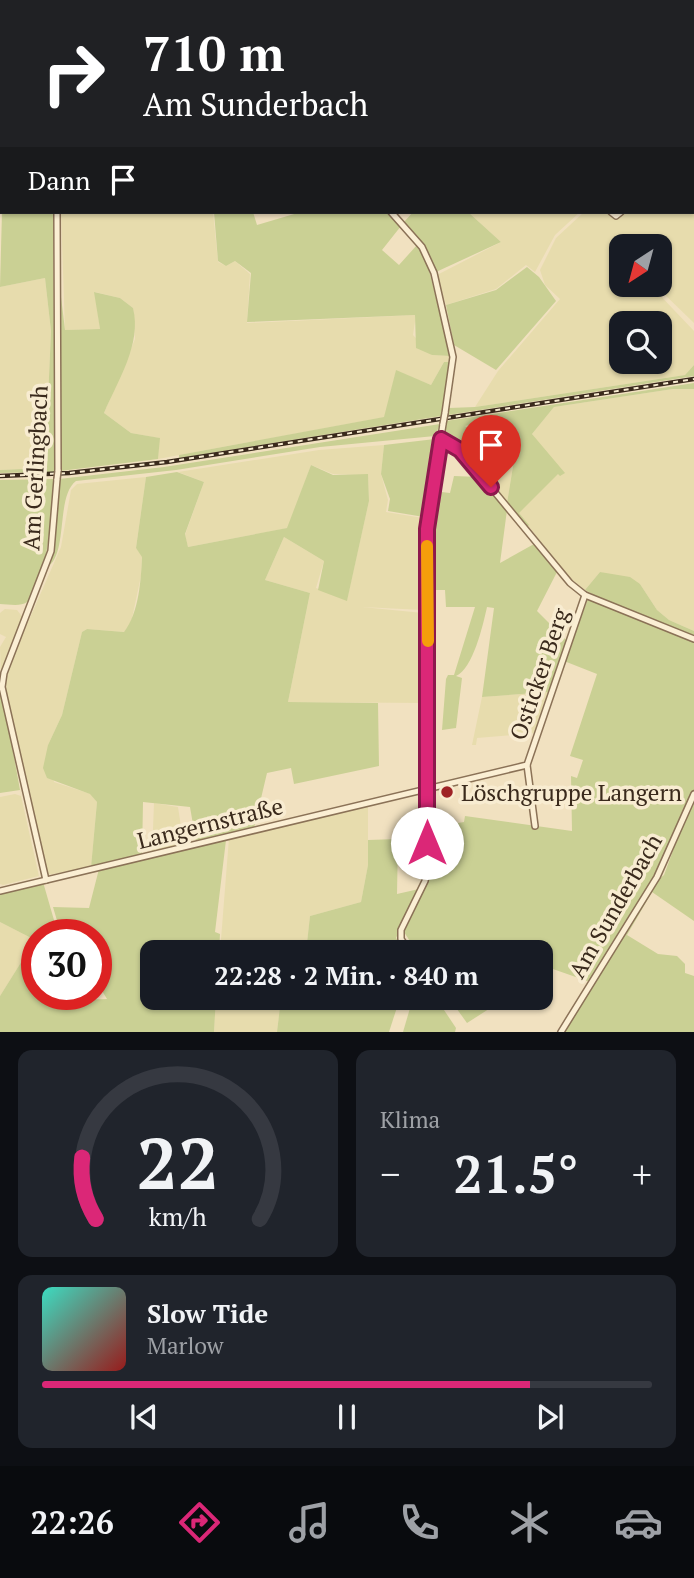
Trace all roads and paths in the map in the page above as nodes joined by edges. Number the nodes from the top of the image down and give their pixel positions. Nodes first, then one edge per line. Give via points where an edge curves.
1 (57, 214) edge
2 (393, 214) edge
3 (441, 439) junction
4 (585, 595) junction
5 (694, 639) edge
6 (527, 765) junction
7 (428, 788) junction
8 (694, 794) edge
9 (535, 826) dead end
10 (46, 880) junction
11 (0, 891) edge
12 (403, 940) edge
13 (561, 1032) edge

1 - 10 street, Am Gerlingbach, bridge via 58,471 51,551 2,687
2 - 3 street, bridge via 422,247 434,273 453,356
3 - 4 street via 460,450 570,583
3 - 7 street via 427,529
4 - 5 street
4 - 6 street, Osticker Berg
6 - 7 street, Osticker Berg
6 - 9 street, Osticker Berg
7 - 10 street, Langernstraße
7 - 12 street via 427,874 400,935
8 - 13 street, Am Sunderbach via 657,877
10 - 11 street, Langernstraße

